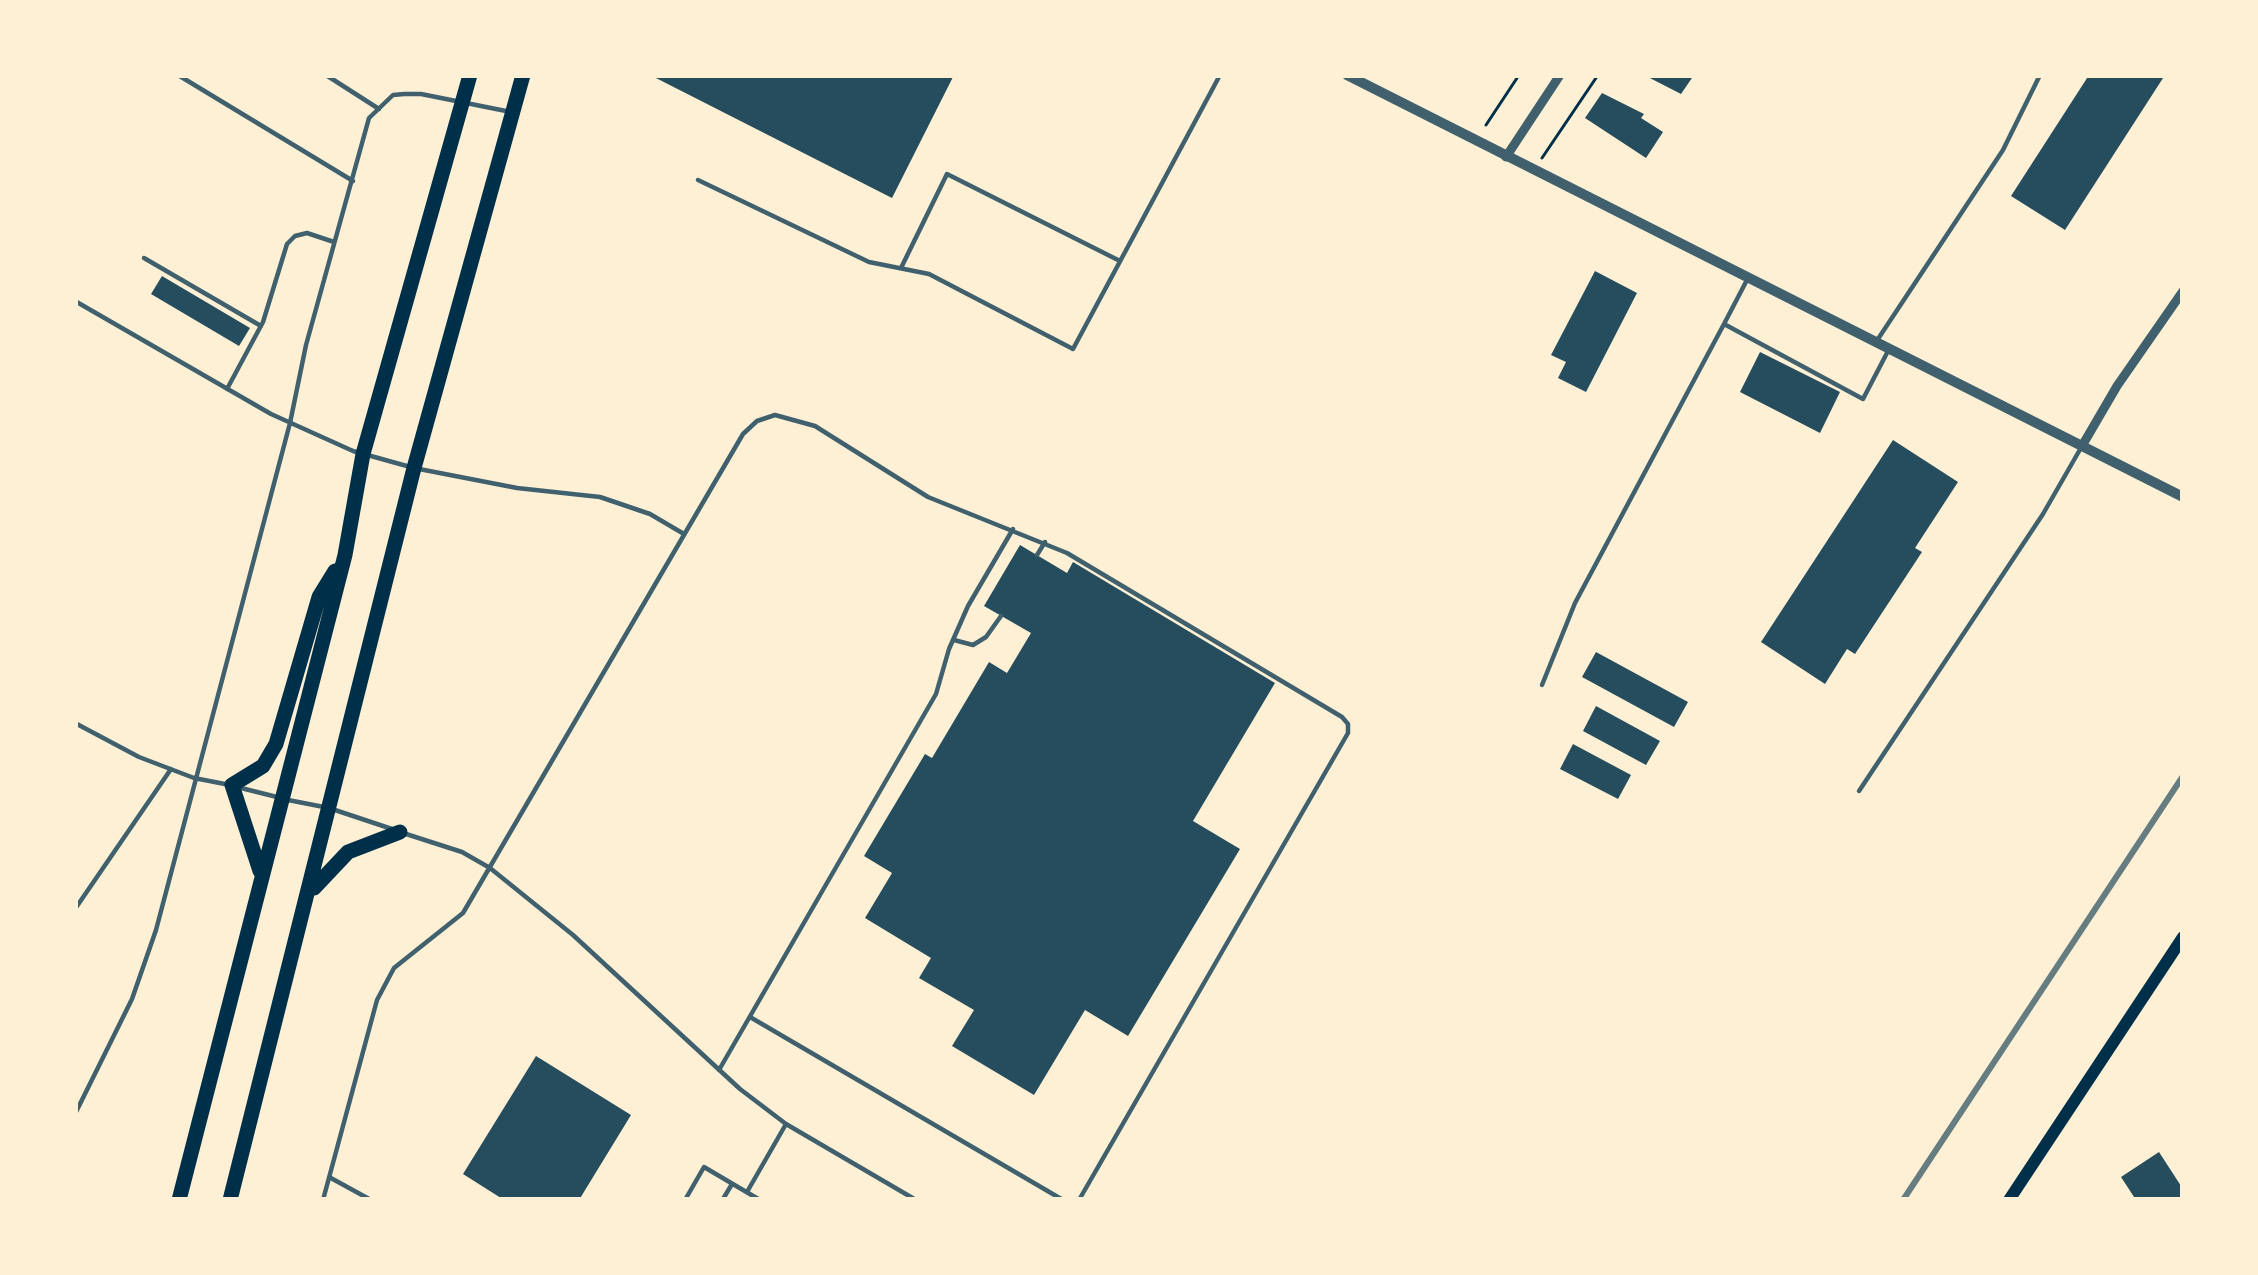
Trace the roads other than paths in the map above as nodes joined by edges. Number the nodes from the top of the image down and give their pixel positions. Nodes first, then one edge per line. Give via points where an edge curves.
1 (178, 75) edge
2 (326, 75) edge
3 (470, 75) edge
4 (523, 75) edge
5 (1220, 75) edge
6 (1347, 75) edge
7 (1560, 75) edge
8 (2040, 75) edge
9 (463, 101) junction
10 (379, 109) junction
11 (514, 113) junction
12 (1506, 157) junction
13 (698, 180) dead end
14 (353, 181) junction
15 (334, 242) junction
16 (144, 258) dead end
17 (1120, 261) junction
18 (901, 268) junction
19 (1748, 278) junction
20 (2183, 291) edge
21 (75, 301) edge
22 (1724, 324) junction
23 (261, 326) junction
24 (1876, 342) junction
25 (1889, 348) junction
26 (227, 389) junction
27 (290, 423) junction
28 (2082, 446) junction
29 (363, 454) junction
30 (414, 468) junction
31 (2183, 497) edge
32 (1013, 529) junction
33 (685, 534) junction
34 (1045, 542) junction
35 (345, 555) junction
36 (1037, 555) dead end
37 (1001, 616) dead end
38 (954, 640) junction
39 (1542, 685) dead end
40 (75, 723) edge
41 (171, 769) junction
42 (194, 778) junction
43 (232, 785) junction
44 (1859, 791) dead end
45 (282, 799) junction
46 (329, 808) junction
47 (400, 832) junction
48 (490, 868) junction
49 (261, 874) junction
50 (308, 895) junction
51 (75, 909) edge
52 (2183, 937) edge
53 (750, 1017) junction
54 (719, 1070) junction
55 (75, 1114) edge
56 (786, 1124) junction
57 (329, 1177) junction
58 (732, 1184) junction
59 (747, 1192) junction
60 (723, 1198) edge
61 (179, 1200) edge
62 (230, 1200) edge
63 (322, 1200) edge
64 (370, 1200) edge
65 (686, 1200) edge
66 (760, 1200) edge
67 (916, 1200) edge
68 (1064, 1200) edge
69 (1078, 1200) edge
70 (2009, 1200) edge

1 - 14 lane
2 - 10 lane
3 - 9 highway
4 - 11 highway
5 - 17 lane
6 - 12 street
7 - 12 street
8 - 24 lane via 2003,150
9 - 10 lane via 393,95
9 - 11 lane
9 - 29 highway
10 - 14 lane via 369,118
11 - 30 highway
12 - 19 street
13 - 18 lane via 869,262
14 - 15 lane
15 - 23 lane via 307,233 287,244
15 - 27 lane
16 - 23 lane
17 - 18 lane via 1073,349 929,274
17 - 18 lane via 947,174
19 - 22 lane
19 - 24 street
20 - 28 street
21 - 26 lane
22 - 25 lane via 1863,399
22 - 39 lane via 1575,603
23 - 26 lane
24 - 25 street
25 - 28 street
26 - 27 lane
27 - 29 lane
27 - 42 lane
28 - 31 street
28 - 44 lane
29 - 30 lane
29 - 35 highway
30 - 33 lane via 599,497
30 - 46 highway
32 - 33 lane via 928,496 815,426 775,415 743,434
32 - 34 lane
32 - 38 lane
33 - 48 lane
34 - 36 lane
34 - 69 lane via 1348,724
35 - 43 highway via 319,598 277,744 263,766
35 - 45 highway
37 - 38 lane via 973,644
38 - 53 lane via 936,694
40 - 41 lane
41 - 42 lane
41 - 51 lane
42 - 43 lane
42 - 55 lane via 132,999
43 - 45 lane
43 - 49 highway
45 - 46 lane
45 - 49 highway
46 - 47 lane
46 - 50 highway
47 - 48 lane
47 - 50 highway via 348,852
48 - 54 lane
48 - 57 lane via 463,913 394,968 376,1000
49 - 61 highway
50 - 62 highway
52 - 70 main road
53 - 54 lane
53 - 68 lane
54 - 56 lane
56 - 59 lane
56 - 67 lane
57 - 63 lane
57 - 64 lane
58 - 59 lane
58 - 60 lane
58 - 65 lane via 704,1167
59 - 66 lane

